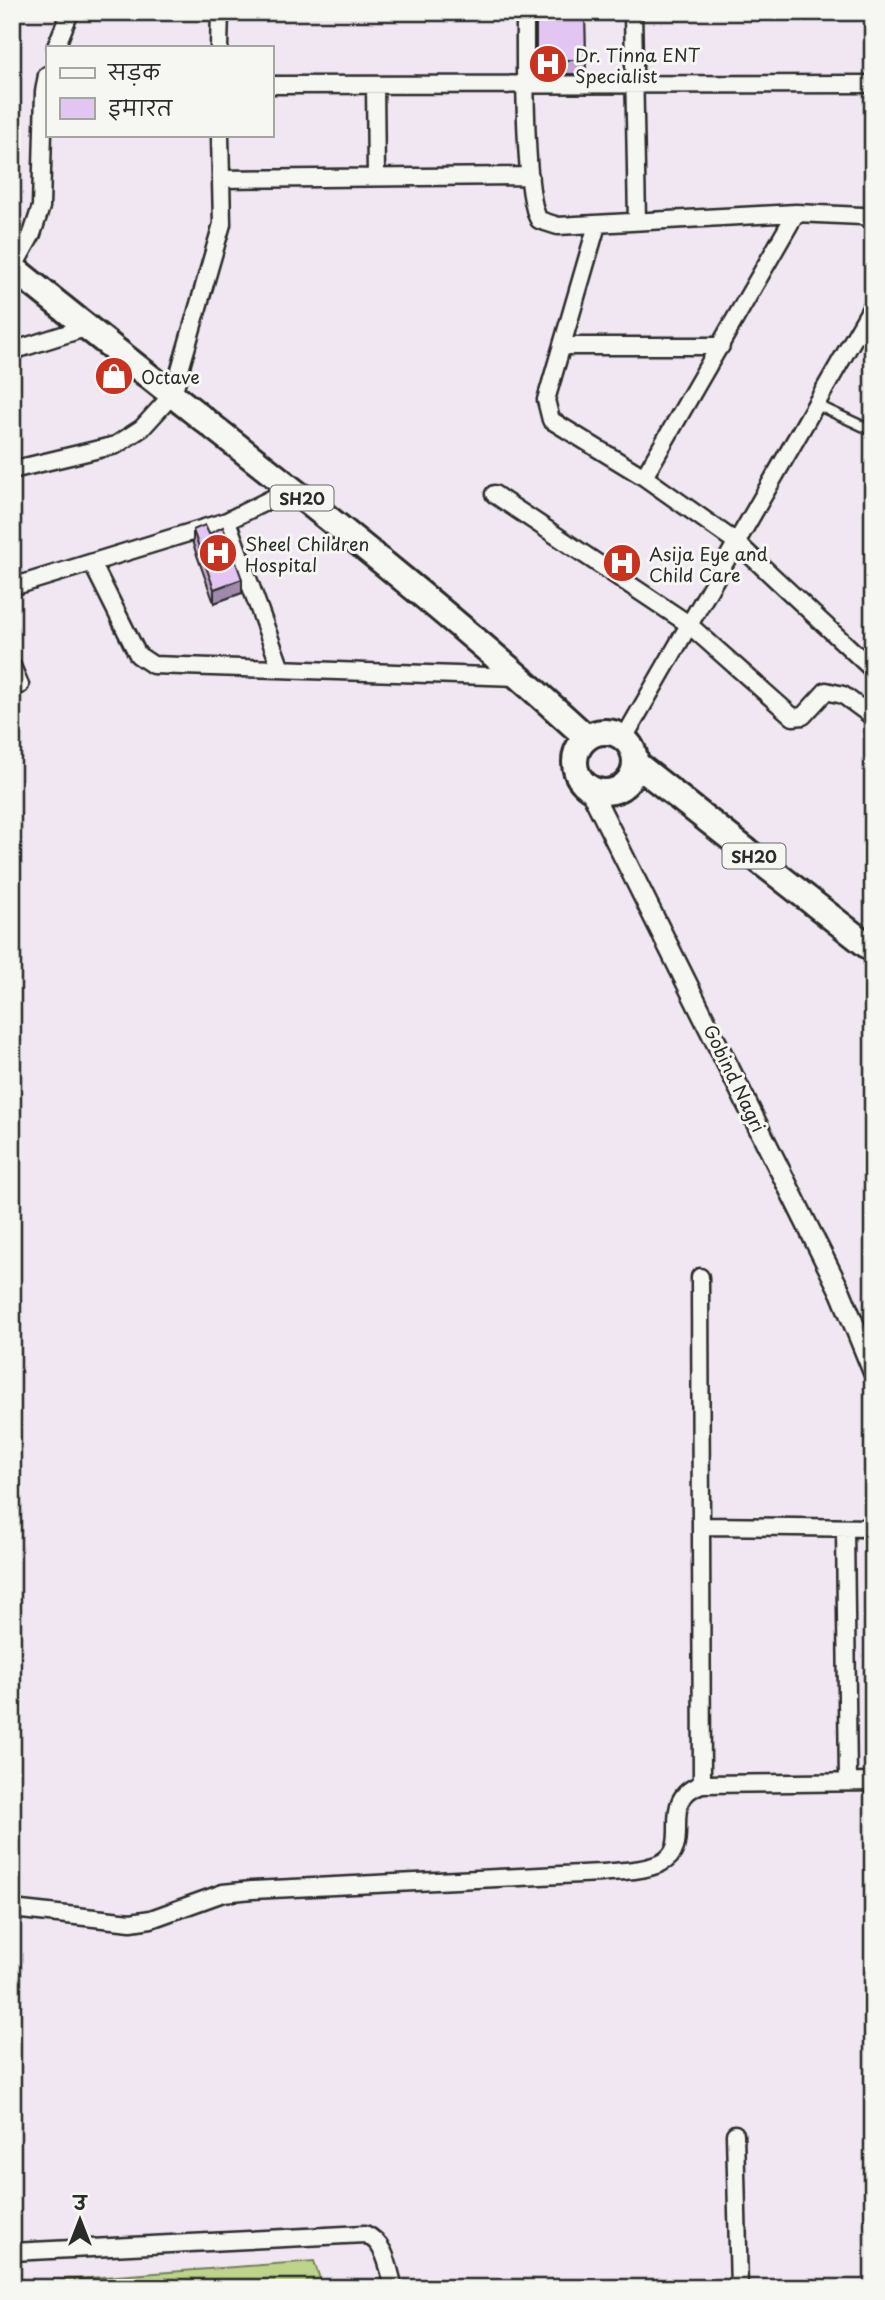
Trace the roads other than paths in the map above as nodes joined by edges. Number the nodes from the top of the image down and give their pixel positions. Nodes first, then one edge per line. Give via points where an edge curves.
1 (70, 12) edge
2 (220, 12) edge
3 (525, 12) edge
4 (633, 12) edge
5 (57, 46) edge
6 (219, 46) edge
7 (46, 81) edge
8 (634, 83) junction
9 (525, 84) junction
10 (873, 84) edge
11 (273, 85) edge
12 (375, 85) junction
13 (219, 136) edge
14 (376, 176) junction
15 (530, 176) junction
16 (221, 178) junction
17 (796, 213) junction
18 (873, 219) edge
19 (637, 221) junction
20 (597, 225) junction
21 (13, 268) edge
22 (873, 305) edge
23 (88, 327) junction
24 (563, 346) junction
25 (721, 346) junction
26 (12, 351) edge
27 (173, 394) junction
28 (815, 404) junction
29 (873, 431) edge
30 (12, 470) edge
31 (645, 477) junction
32 (291, 489) junction
33 (494, 494) dead end
34 (227, 521) junction
35 (736, 542) junction
36 (92, 563) junction
37 (12, 587) edge
38 (687, 623) junction
39 (12, 666) edge
40 (281, 669) junction
41 (872, 669) edge
42 (520, 677) junction
43 (20, 685) dead end
44 (873, 717) edge
45 (586, 737) junction
46 (624, 738) junction
47 (635, 763) junction
48 (590, 789) junction
49 (873, 950) edge
50 (700, 1277) dead end
51 (873, 1371) edge
52 (702, 1526) junction
53 (873, 1528) edge
54 (845, 1529) junction
55 (849, 1782) junction
56 (873, 1782) edge
57 (702, 1784) junction
58 (12, 1909) edge
59 (735, 2134) dead end
60 (12, 2252) edge
61 (394, 2288) edge
62 (739, 2288) edge

1 - 5 street
2 - 6 street
3 - 9 street
4 - 8 street
7 - 21 street via 39,214
8 - 9 street
8 - 10 street
8 - 19 street
9 - 12 street
9 - 15 street
11 - 12 street
12 - 14 street
13 - 16 street
14 - 15 street
14 - 16 street
15 - 20 street via 539,220 558,226
16 - 27 street via 222,224
17 - 18 street
17 - 19 street
17 - 25 street
19 - 20 street
20 - 24 street
21 - 23 main road, SH20
22 - 28 street
23 - 26 street
23 - 27 main road, SH20
24 - 25 street
24 - 31 street via 546,400 551,420
25 - 31 street
27 - 30 street via 142,428 116,444
27 - 32 main road, SH20
28 - 29 lane
28 - 35 street
31 - 35 street
32 - 34 street
32 - 42 main road, SH20
33 - 38 street
34 - 36 street
34 - 40 street
35 - 38 street
35 - 41 street
36 - 37 street
36 - 40 street via 144,661
38 - 44 street via 793,718 803,716 826,691 843,695
38 - 46 street
39 - 43 street
40 - 42 street
42 - 45 main road, SH20
45 - 46 main road via 604,731
45 - 48 main road via 574,763
46 - 47 main road, SH20
47 - 48 main road via 620,789
47 - 49 main road, SH20
48 - 51 street, Gobind Nagri via 841,1293
50 - 52 street
52 - 54 street
52 - 57 street
53 - 54 street
54 - 55 street
55 - 56 street
55 - 57 street
57 - 58 street via 688,1789 679,1800 672,1851 663,1862 649,1867 223,1893 131,1922
59 - 62 street
60 - 61 street via 365,2234 375,2238 382,2249

